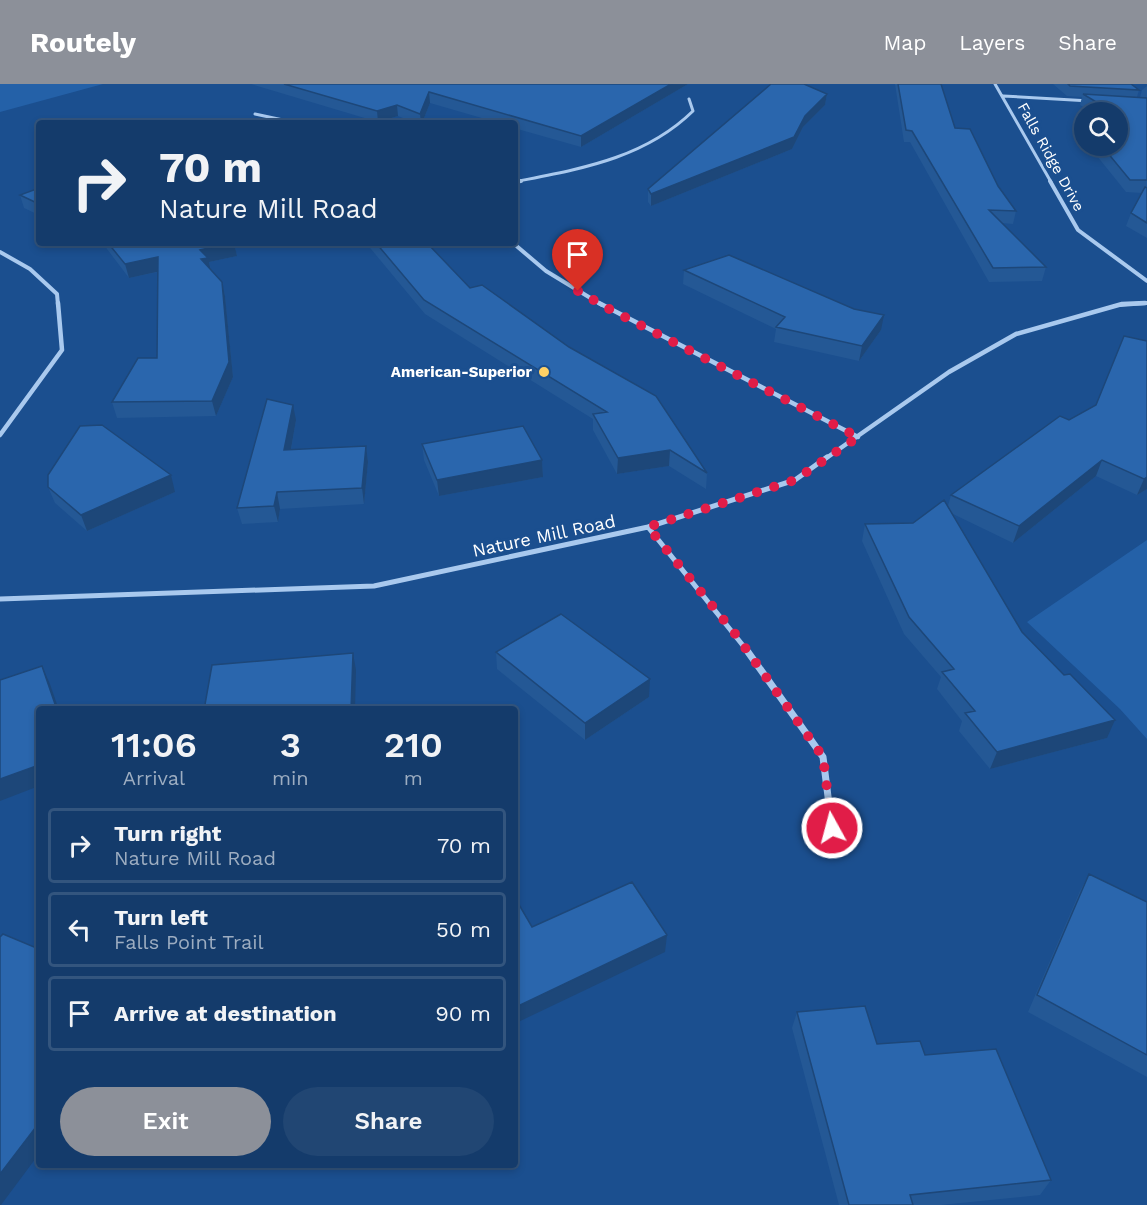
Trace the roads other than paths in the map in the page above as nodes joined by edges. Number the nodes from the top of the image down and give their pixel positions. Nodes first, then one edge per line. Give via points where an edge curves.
1 (995, 84) edge
2 (1003, 96) junction
3 (689, 99) dead end
4 (1092, 101) edge
5 (255, 114) dead end
6 (283, 120) edge
7 (518, 181) edge
8 (517, 246) edge
9 (0, 252) edge
10 (1147, 281) edge
11 (1147, 303) edge
12 (0, 435) edge
13 (858, 437) junction
14 (648, 527) junction
15 (0, 599) edge
16 (832, 828) dead end

1 - 2 street, Falls Ridge Drive
2 - 4 street
2 - 10 street, Falls Ridge Drive via 1078,230
3 - 7 street via 693,111 687,119 651,144 608,160
5 - 6 street
8 - 13 street via 546,271 611,310
9 - 12 street via 30,269 57,294 62,350
11 - 13 street, Nature Mill Road via 1122,304 1016,334 949,372
13 - 14 street, Nature Mill Road via 795,480
14 - 15 street, Nature Mill Road via 374,586
14 - 16 street via 736,635 823,757

